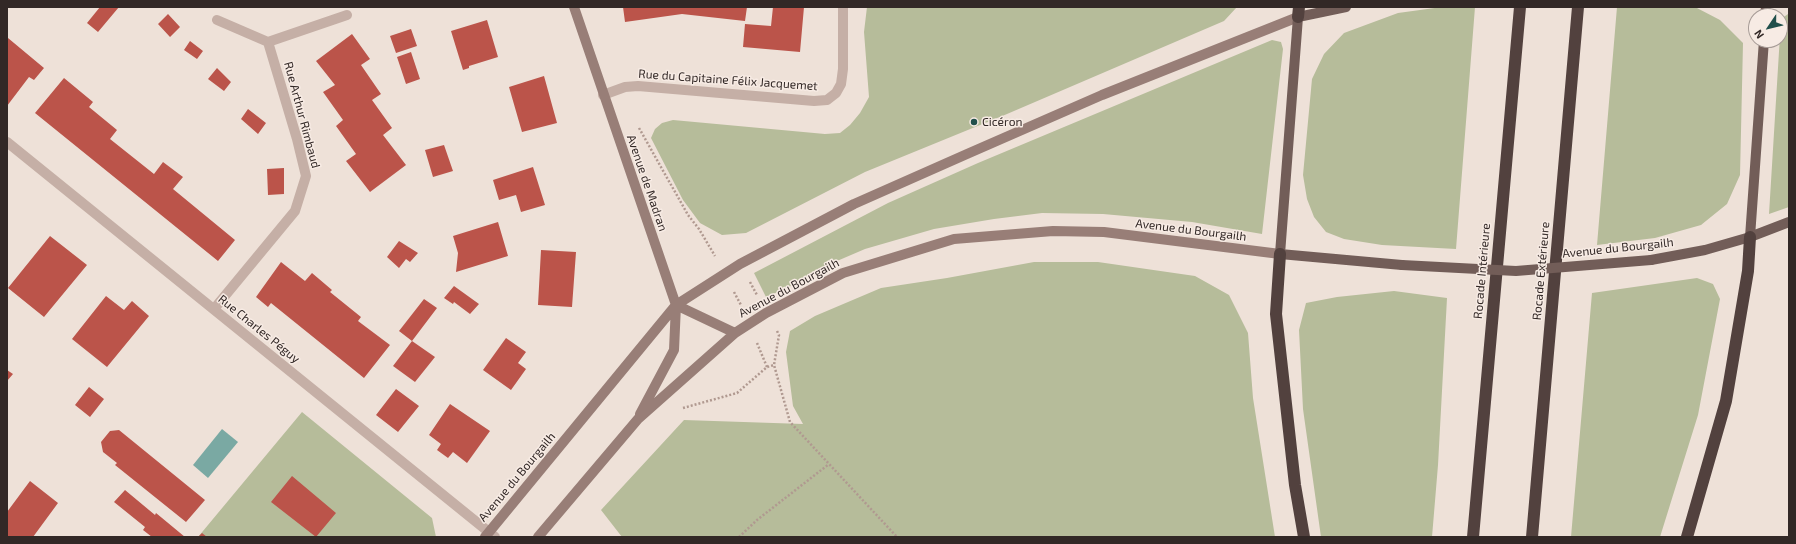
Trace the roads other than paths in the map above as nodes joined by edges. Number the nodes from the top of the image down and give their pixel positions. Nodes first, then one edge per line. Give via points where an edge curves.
1 (574, 7) edge
2 (843, 7) edge
3 (1346, 7) edge
4 (1520, 7) edge
5 (1578, 7) edge
6 (1298, 12) edge
7 (347, 15) dead end
8 (217, 20) dead end
9 (268, 42) junction
10 (1763, 48) edge
11 (603, 95) junction
12 (7, 142) edge
13 (1789, 222) edge
14 (1750, 237) junction
15 (1280, 254) junction
16 (676, 306) junction
17 (214, 309) junction
18 (735, 333) junction
19 (638, 419) junction
20 (490, 535) edge
21 (538, 537) edge
22 (1304, 537) edge
23 (1473, 537) edge
24 (1532, 537) edge
25 (1687, 537) edge

1 - 11 main road, Avenue de Madran
2 - 11 street, Rue du Capitaine Félix Jacquemet via 841,84 836,93 827,100 638,86 625,87
3 - 6 main road, Avenue du Bourgailh
4 - 23 highway, Rocade Intérieure
5 - 24 highway, Rocade Extérieure
6 - 15 main road
6 - 16 main road, Avenue du Bourgailh via 861,201 747,260
7 - 9 street
8 - 9 street
9 - 17 street, Rue Arthur Rimbaud via 306,176 295,211
10 - 14 main road
11 - 16 main road, Avenue de Madran
12 - 17 street, Rue Charles Péguy
13 - 14 main road, Avenue du Bourgailh
14 - 15 main road, Avenue du Bourgailh, bridge via 1705,250 1651,260 1516,271 1402,265
14 - 25 highway via 1748,271 1726,401
15 - 18 main road, Avenue du Bourgailh via 1104,232 1053,231 954,239 843,273
15 - 22 highway via 1276,314 1295,485
16 - 18 main road
16 - 19 main road, Avenue du Bourgailh via 674,350
16 - 20 main road, Avenue du Bourgailh
17 - 20 street, Rue Charles Péguy
18 - 19 main road, Avenue du Bourgailh
19 - 21 main road, Avenue du Bourgailh

